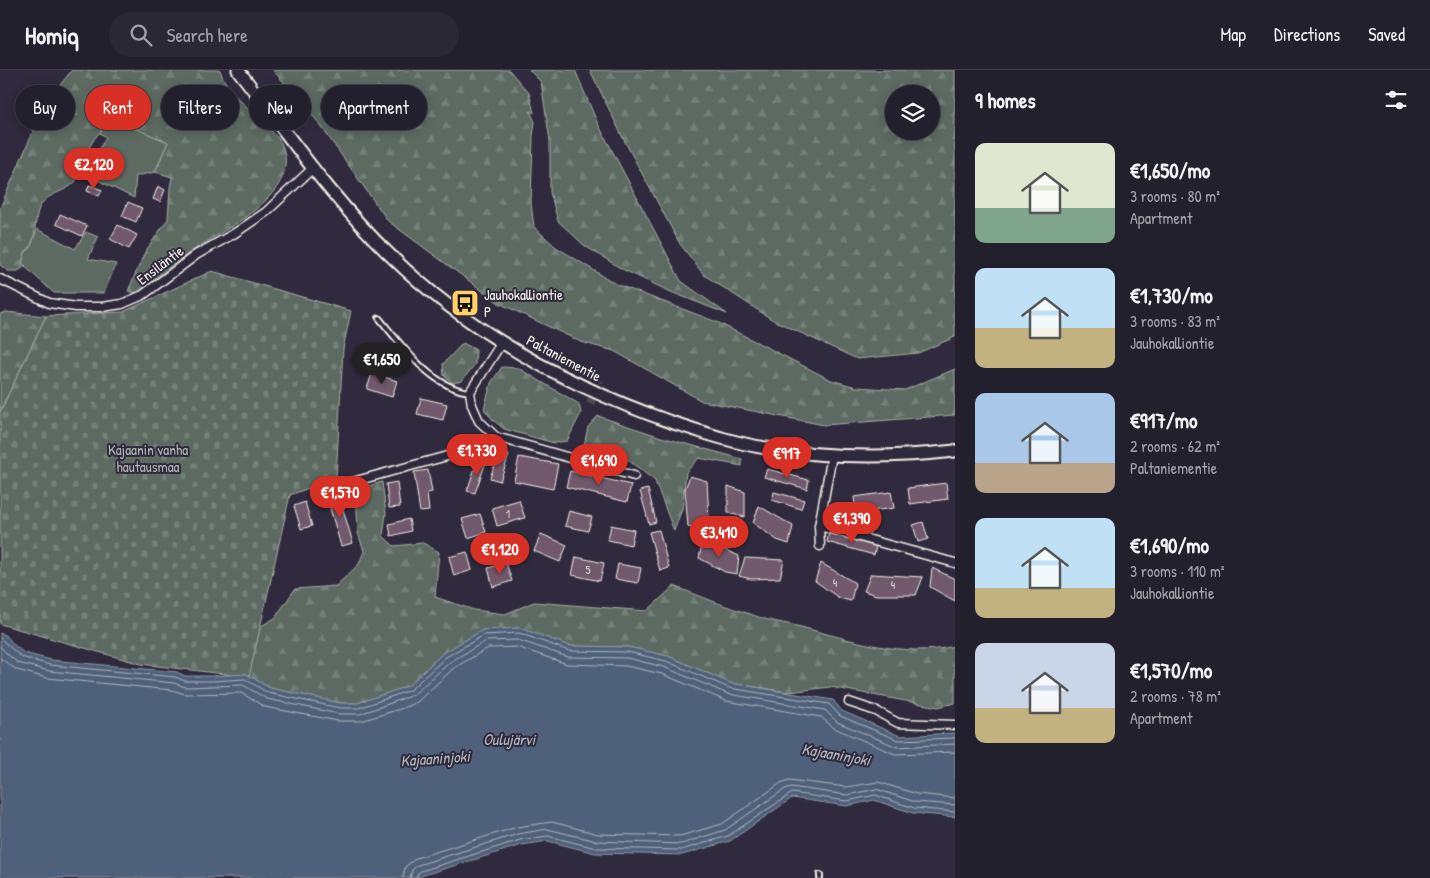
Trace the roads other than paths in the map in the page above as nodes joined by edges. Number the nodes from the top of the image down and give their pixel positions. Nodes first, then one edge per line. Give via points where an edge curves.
1 (238, 70) edge
2 (314, 168) junction
3 (0, 279) edge
4 (379, 318) dead end
5 (502, 342) junction
6 (470, 392) junction
7 (496, 437) junction
8 (955, 451) edge
9 (832, 455) junction
10 (634, 476) dead end
11 (334, 487) dead end
12 (819, 526) junction
13 (820, 546) dead end
14 (955, 563) edge
15 (849, 702) dead end
16 (955, 725) edge

1 - 2 street, Paltaniementie
2 - 3 street, Ensiläntie via 266,212 196,255 143,295 122,304 84,307 49,302
2 - 5 street, Paltaniementie via 390,256 426,288
4 - 6 lane via 407,353 428,371 458,391
5 - 6 street
5 - 9 street, Paltaniementie via 578,384 648,414 732,441
6 - 7 street via 479,421
7 - 10 street
7 - 11 street via 480,447
8 - 9 street, Paltaniementie via 924,455
9 - 12 street
12 - 13 street
12 - 14 street
15 - 16 street via 898,723

